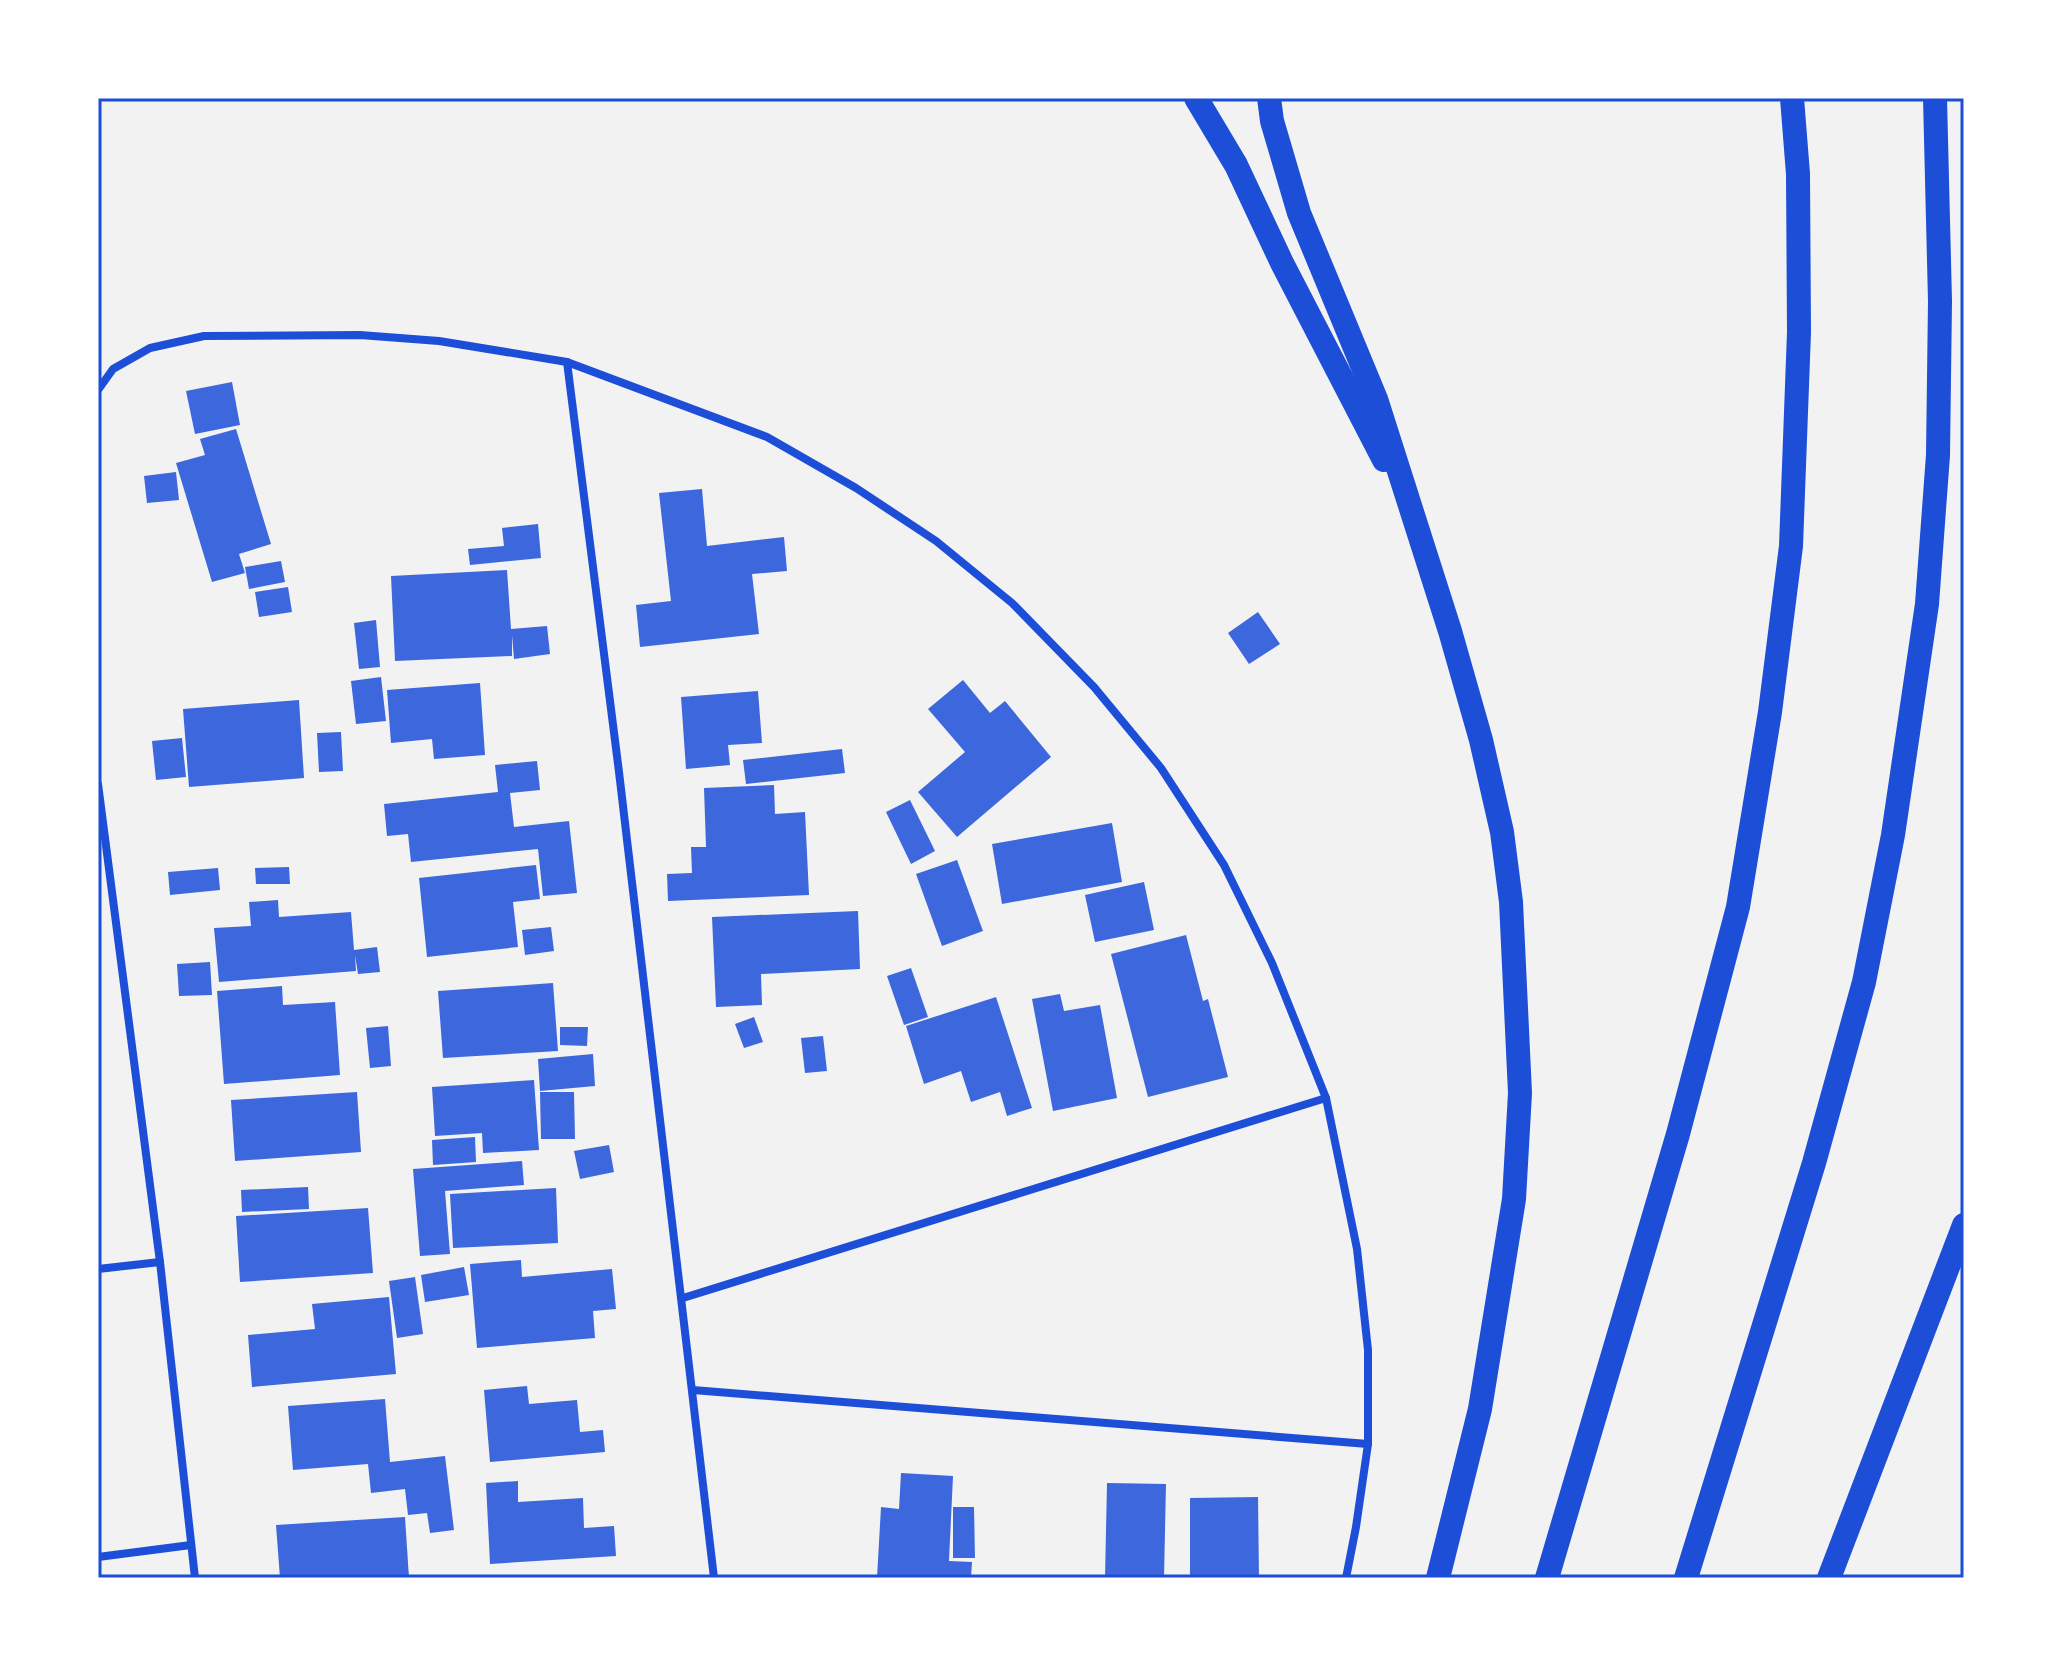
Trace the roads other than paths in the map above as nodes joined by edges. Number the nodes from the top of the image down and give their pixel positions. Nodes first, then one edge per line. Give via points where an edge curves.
1 (1196, 98) edge
2 (1269, 98) edge
3 (1792, 98) edge
4 (1935, 98) edge
5 (567, 362) junction
6 (98, 390) edge
7 (1410, 512) junction
8 (98, 784) edge
9 (1326, 1098) junction
10 (1964, 1225) edge
11 (160, 1262) junction
12 (98, 1269) edge
13 (683, 1298) junction
14 (693, 1390) junction
15 (1368, 1444) junction
16 (191, 1545) junction
17 (98, 1557) edge
18 (195, 1578) edge
19 (714, 1578) edge
20 (1346, 1578) edge
21 (1438, 1578) edge
22 (1547, 1578) edge
23 (1686, 1578) edge
24 (1829, 1578) edge

1 - 7 highway via 1236,165
2 - 7 highway via 1299,213 1376,399
3 - 22 highway via 1799,332 1791,546 1746,862 1678,1134
4 - 23 highway via 1938,455 1927,604 1893,835 1864,982 1818,1148
5 - 6 street via 439,341 360,335 204,336 150,348 113,369
5 - 9 street via 767,437 936,541 1012,603 1094,687 1161,768 1224,865 1272,963
5 - 13 street
7 - 21 highway via 1450,631 1502,832 1511,902 1520,1093 1514,1199 1499,1302 1480,1409
8 - 11 street
9 - 13 street
9 - 15 street via 1357,1249 1368,1350
10 - 24 highway
11 - 12 street
11 - 16 street
13 - 14 street
14 - 15 street
14 - 19 street
15 - 20 street
16 - 17 street
16 - 18 street

